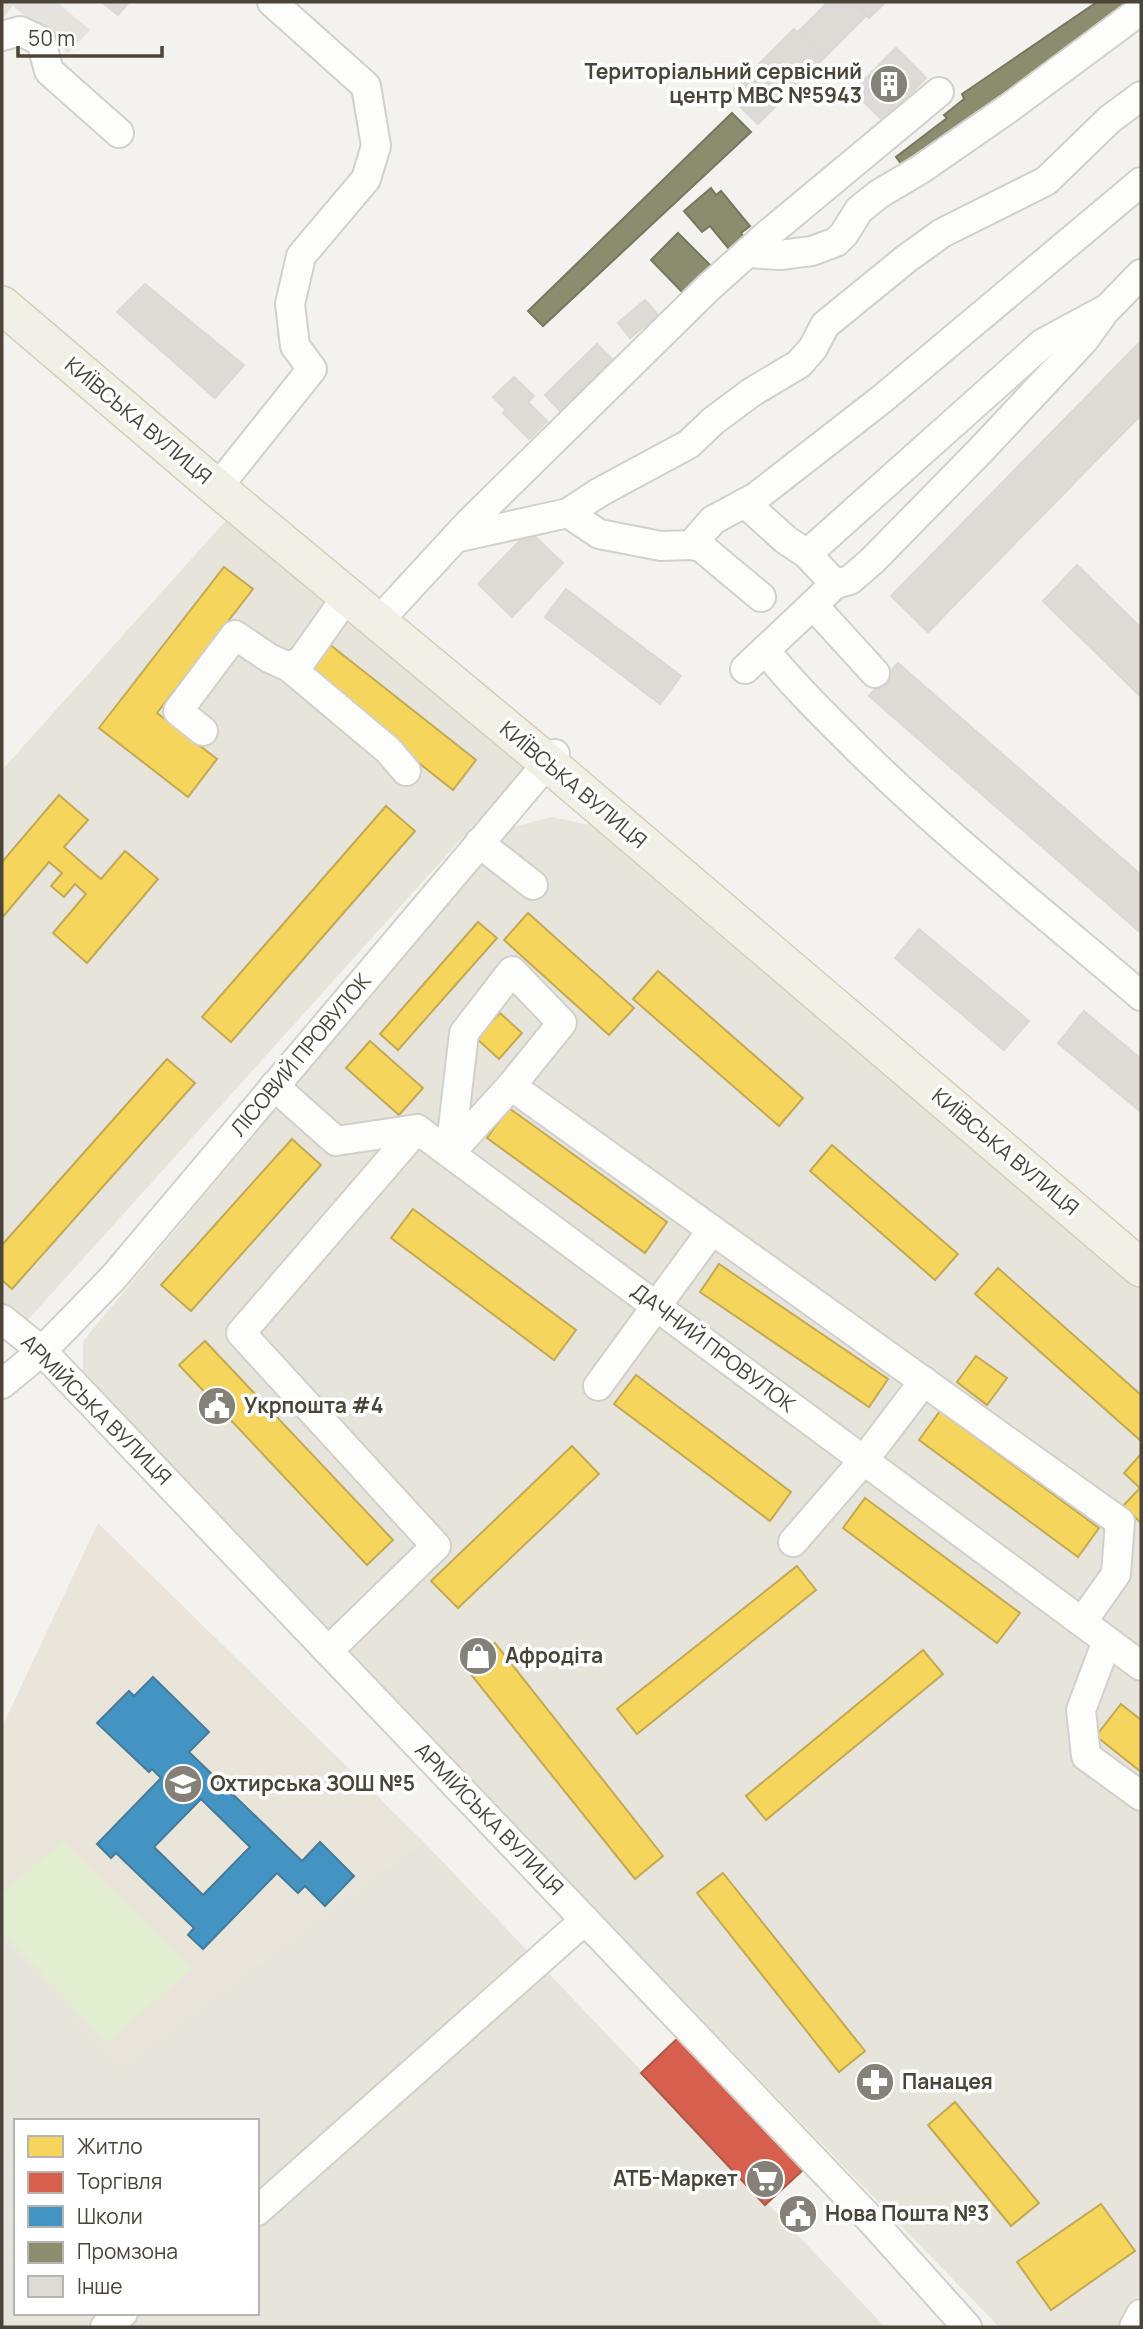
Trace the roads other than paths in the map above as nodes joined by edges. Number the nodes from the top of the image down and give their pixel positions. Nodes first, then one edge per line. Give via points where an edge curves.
1 (272, 2) edge
2 (1141, 10) edge
3 (2, 36) edge
4 (939, 92) dead end
5 (1141, 96) edge
6 (119, 133) dead end
7 (1141, 182) edge
8 (748, 253) junction
9 (1141, 274) edge
10 (2, 291) edge
11 (2, 305) edge
12 (1108, 308) junction
13 (1006, 377) junction
14 (1028, 400) junction
15 (960, 418) junction
16 (985, 446) junction
17 (220, 484) junction
18 (746, 503) junction
19 (568, 513) junction
20 (455, 538) junction
21 (691, 545) junction
22 (807, 554) junction
23 (835, 584) junction
24 (347, 596) junction
25 (761, 597) dead end
26 (813, 605) junction
27 (386, 613) junction
28 (289, 667) junction
29 (875, 673) dead end
30 (203, 731) dead end
31 (551, 758) junction
32 (406, 771) dead end
33 (479, 843) junction
34 (533, 885) dead end
35 (1141, 996) edge
36 (274, 1086) junction
37 (510, 1086) junction
38 (417, 1129) junction
39 (450, 1153) junction
40 (712, 1230) junction
41 (1141, 1251) edge
42 (1141, 1268) edge
43 (656, 1307) junction
44 (2, 1319) edge
45 (42, 1351) junction
46 (924, 1381) junction
47 (2, 1384) edge
48 (598, 1387) dead end
49 (864, 1461) junction
50 (793, 1542) dead end
51 (1082, 1622) junction
52 (1108, 1641) junction
53 (328, 1651) junction
54 (1141, 1666) edge
55 (1141, 1796) edge
56 (585, 1920) junction
57 (259, 2209) edge
58 (1141, 2314) edge
59 (967, 2327) edge
60 (1134, 2327) edge

1 - 17 street via 366,86 376,146 366,179 301,256 290,304 295,346 312,369
2 - 8 street via 997,116 879,194 859,211 836,242 780,255
3 - 6 street via 20,31 41,41 48,71
4 - 8 street
5 - 19 street via 1110,119 1046,181 942,233 896,267 825,325 799,364 752,392 689,444
7 - 18 street via 882,399
8 - 20 street
9 - 12 street
10 - 17 main road, КИЇВСЬКА ВУЛИЦЯ
11 - 17 main road, КИЇВСЬКА ВУЛИЦЯ
12 - 13 street via 1043,343
12 - 14 street
13 - 14 street
13 - 15 street
14 - 16 street
15 - 16 street
15 - 22 street
16 - 23 street via 872,561 850,580
17 - 24 main road, КИЇВСЬКА ВУЛИЦЯ
17 - 27 main road, КИЇВСЬКА ВУЛИЦЯ
18 - 21 street via 713,520
18 - 22 street
19 - 20 street
19 - 21 street via 599,534 661,546
20 - 27 street
21 - 25 street via 701,547
22 - 23 street
23 - 26 street
24 - 28 street via 302,660
24 - 31 main road, КИЇВСЬКА ВУЛИЦЯ
26 - 29 street
26 - 35 street via 755,660 783,673 960,844
27 - 31 main road, КИЇВСЬКА ВУЛИЦЯ
28 - 30 street via 235,635 178,711
28 - 32 street via 388,750
31 - 33 street, ЛІСОВИЙ ПРОВУЛОК
31 - 41 main road, КИЇВСЬКА ВУЛИЦЯ
31 - 42 main road, КИЇВСЬКА ВУЛИЦЯ
33 - 34 street
33 - 36 street, ЛІСОВИЙ ПРОВУЛОК
36 - 38 street via 336,1141
36 - 45 street, ЛІСОВИЙ ПРОВУЛОК via 113,1278
37 - 39 street
37 - 39 street via 562,1023 512,971 464,1033
37 - 40 street
38 - 39 street, ДАЧНИЙ ПРОВУЛОК
38 - 53 street via 241,1333 436,1546
39 - 43 street, ДАЧНИЙ ПРОВУЛОК
40 - 43 street
40 - 46 street
43 - 48 street
43 - 49 street, ДАЧНИЙ ПРОВУЛОК
44 - 45 street, АРМІЙСЬКА ВУЛИЦЯ
45 - 47 street, ЛІСОВИЙ ПРОВУЛОК
45 - 53 street, АРМІЙСЬКА ВУЛИЦЯ
46 - 49 street
46 - 51 street via 1120,1522 1116,1574
49 - 50 street
49 - 51 street, ДАЧНИЙ ПРОВУЛОК
51 - 52 street, ДАЧНИЙ ПРОВУЛОК
52 - 54 street, ДАЧНИЙ ПРОВУЛОК
52 - 55 street via 1081,1710 1086,1756
53 - 56 street, АРМІЙСЬКА ВУЛИЦЯ
56 - 57 street
56 - 59 street, АРМІЙСЬКА ВУЛИЦЯ
58 - 60 street

